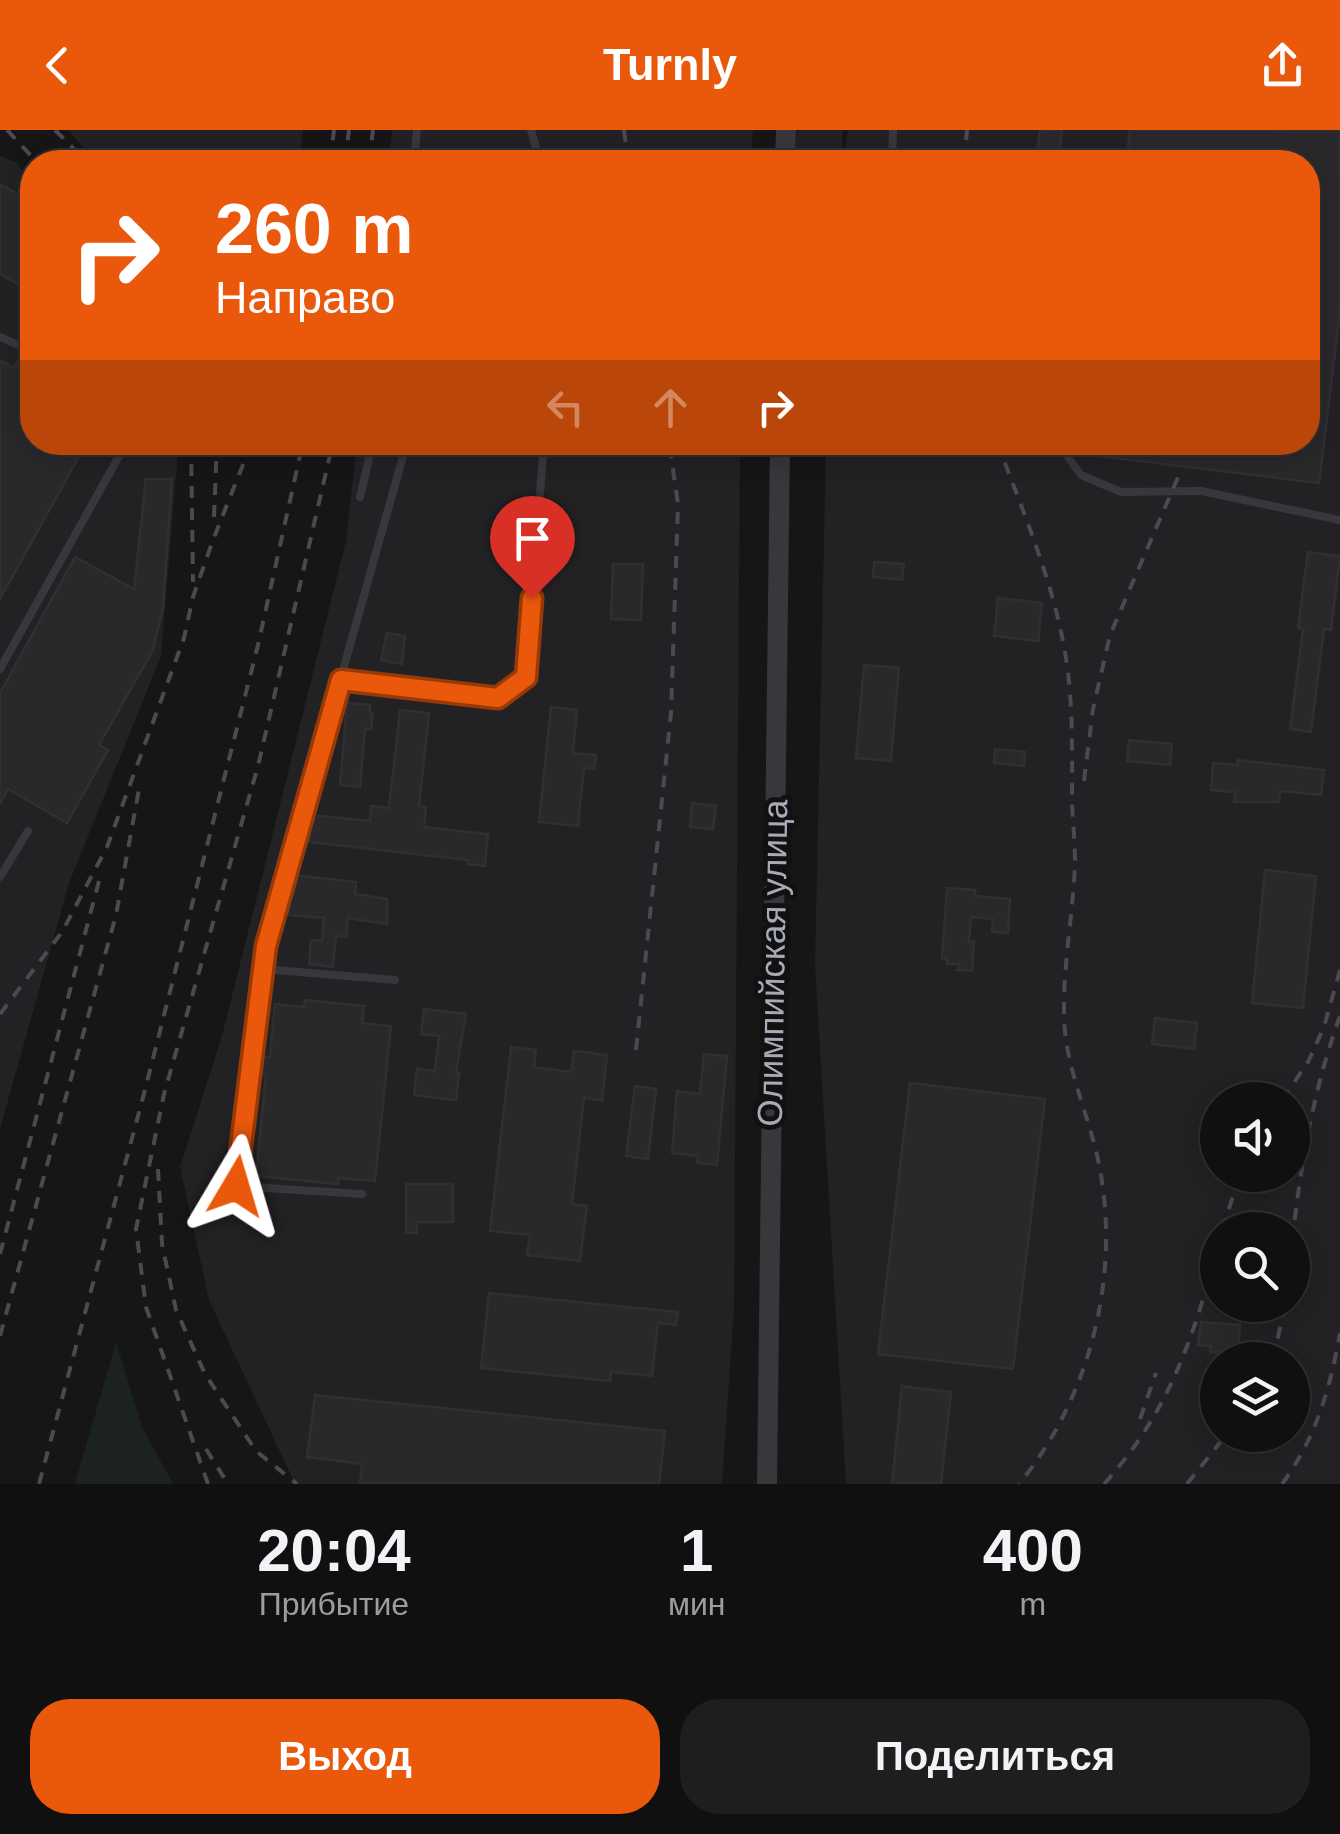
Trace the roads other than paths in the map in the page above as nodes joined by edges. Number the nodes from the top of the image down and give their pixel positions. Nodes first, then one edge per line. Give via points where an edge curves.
1 (120, 455) edge
2 (370, 455) edge
3 (404, 455) edge
4 (543, 455) edge
5 (780, 455) edge
6 (1067, 455) edge
7 (360, 497) dead end
8 (1340, 520) edge
9 (0, 669) edge
10 (341, 680) junction
11 (28, 831) dead end
12 (0, 878) edge
13 (263, 970) junction
14 (396, 980) dead end
15 (362, 1194) dead end
16 (767, 1484) edge

1 - 9 lane
2 - 7 lane
3 - 10 lane
4 - 10 lane via 526,677 498,698
5 - 16 street, Олимпийская улица
6 - 8 lane via 1081,475 1121,492 1201,491
10 - 13 lane
11 - 12 lane
13 - 14 lane
13 - 15 lane via 236,1186

